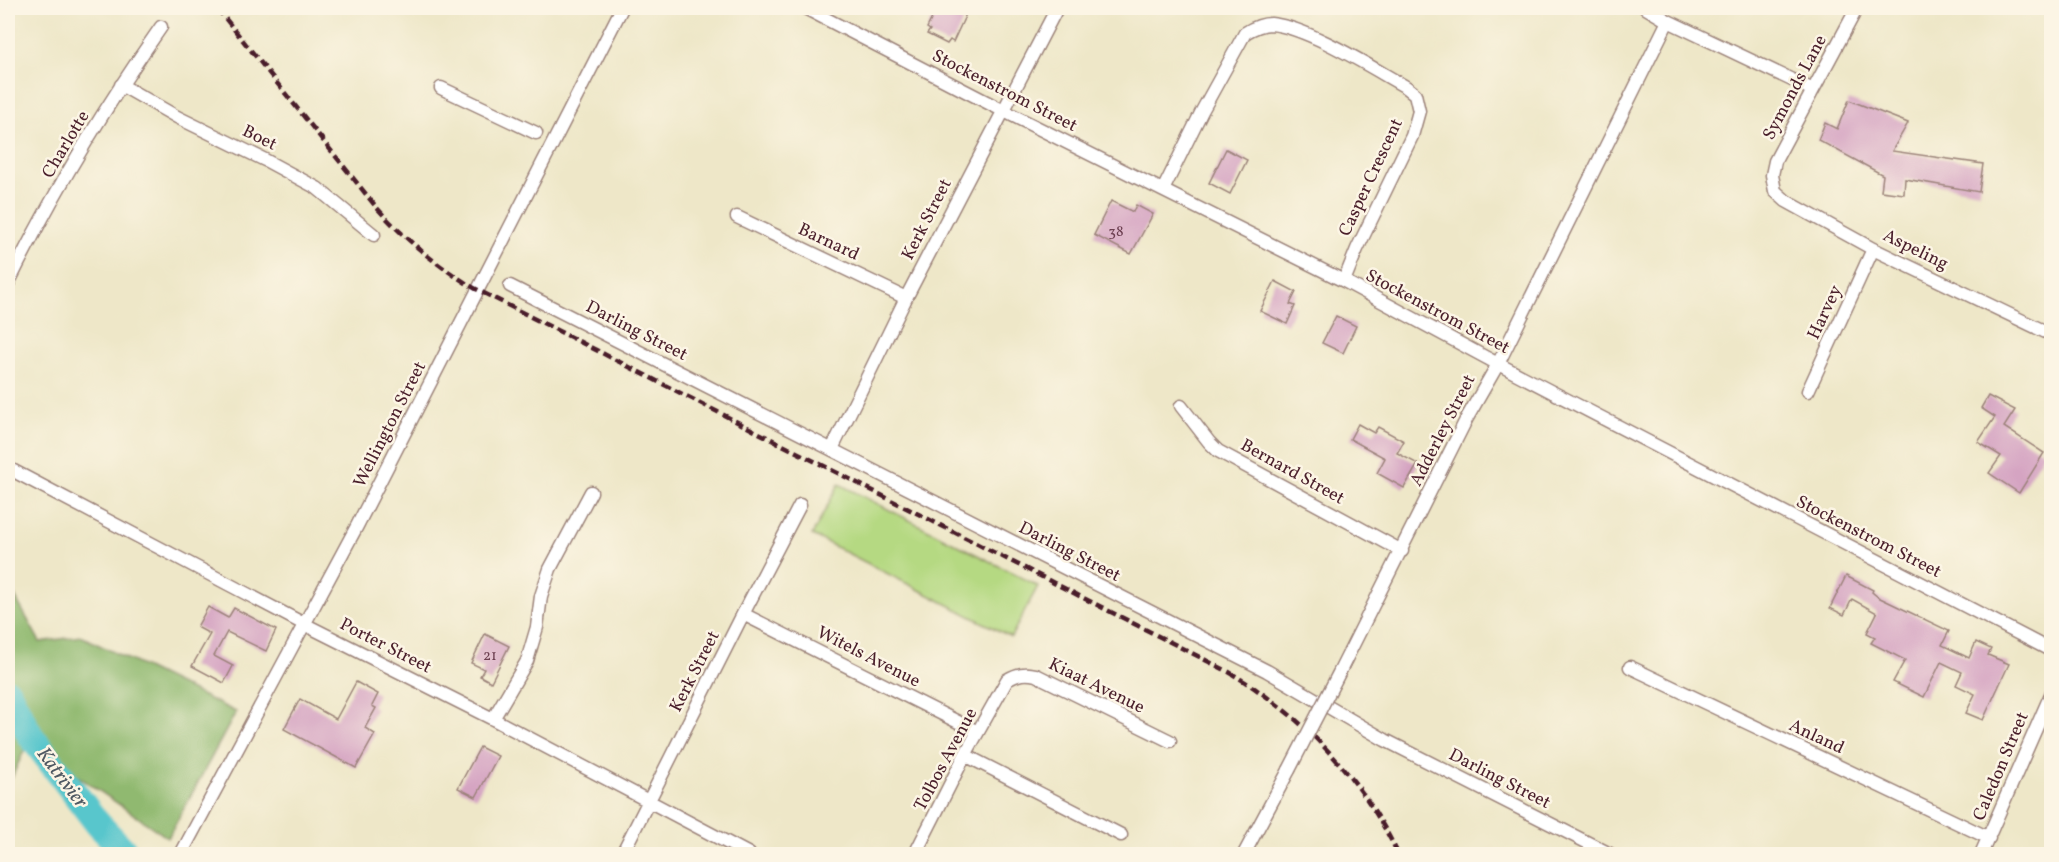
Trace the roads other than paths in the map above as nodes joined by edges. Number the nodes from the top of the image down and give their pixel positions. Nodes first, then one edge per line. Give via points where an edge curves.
1 (622, 8) edge
2 (806, 8) edge
3 (1057, 8) edge
4 (1646, 8) edge
5 (1857, 8) edge
6 (1668, 21) junction
7 (161, 27) dead end
8 (121, 85) junction
9 (441, 88) dead end
10 (1813, 90) junction
11 (1002, 110) junction
12 (536, 134) dead end
13 (1773, 186) joint
14 (1163, 190) junction
15 (737, 218) dead end
16 (374, 235) dead end
17 (1873, 249) junction
18 (1344, 281) junction
19 (8, 284) edge
20 (510, 286) dead end
21 (906, 298) junction
22 (2052, 335) edge
23 (1497, 364) junction
24 (1808, 391) dead end
25 (1181, 406) dead end
26 (832, 449) junction
27 (8, 468) edge
28 (591, 492) dead end
29 (801, 505) dead end
30 (1402, 551) junction
31 (743, 614) junction
32 (304, 624) junction
33 (2052, 651) edge
34 (1630, 667) dead end
35 (1007, 680) joint
36 (2052, 692) edge
37 (493, 719) junction
38 (978, 732) junction
39 (1170, 741) dead end
40 (965, 755) junction
41 (649, 801) junction
42 (1121, 835) dead end
43 (1989, 838) junction
44 (181, 855) edge
45 (622, 855) edge
46 (749, 855) edge
47 (915, 855) edge
48 (1244, 855) edge
49 (1610, 855) edge
50 (1981, 855) edge

1 - 32 street, Wellington Street
2 - 11 street, Stockenstrom Street
3 - 11 street, Kerk Street
4 - 6 street
5 - 10 street, Symonds Lane
6 - 10 street
6 - 23 street, Adderley Street
7 - 8 street, Charlotte
8 - 16 street, Boet via 317,188
8 - 19 street, Charlotte via 30,239
9 - 12 street
10 - 13 street, Symonds Lane via 1775,161
11 - 14 street, Stockenstrom Street
11 - 21 street, Kerk Street
13 - 17 street, Aspeling via 1786,201
14 - 18 street, Stockenstrom Street
14 - 18 street, Casper Crescent via 1245,33 1269,24 1314,38 1406,87 1415,94 1419,111 1412,136
15 - 21 street, Barnard
17 - 22 street, Aspeling
17 - 24 street, Harvey
18 - 23 street, Stockenstrom Street
20 - 26 street, Darling Street
21 - 26 street, Kerk Street
23 - 30 street, Adderley Street
23 - 33 street, Stockenstrom Street
25 - 30 street, Bernard Street via 1218,450
26 - 49 street, Darling Street via 1267,671 1385,740
27 - 32 street, Porter Street
28 - 37 street via 550,570 527,661
29 - 31 street, Kerk Street
30 - 48 street, Adderley Street, bridge
31 - 38 street, Witels Avenue
31 - 41 street, Kerk Street
32 - 37 street, Porter Street
32 - 44 street, Wellington Street
34 - 43 street, Anland
35 - 38 street, Tolbos Avenue
35 - 39 street, Kiaat Avenue via 1022,673 1036,675
36 - 43 street, Caledon Street
37 - 41 street, Porter Street
38 - 40 street, Tolbos Avenue
40 - 42 street
40 - 47 street, Tolbos Avenue
41 - 45 street, Kerk Street
41 - 46 street, Porter Street
43 - 50 street, Caledon Street

